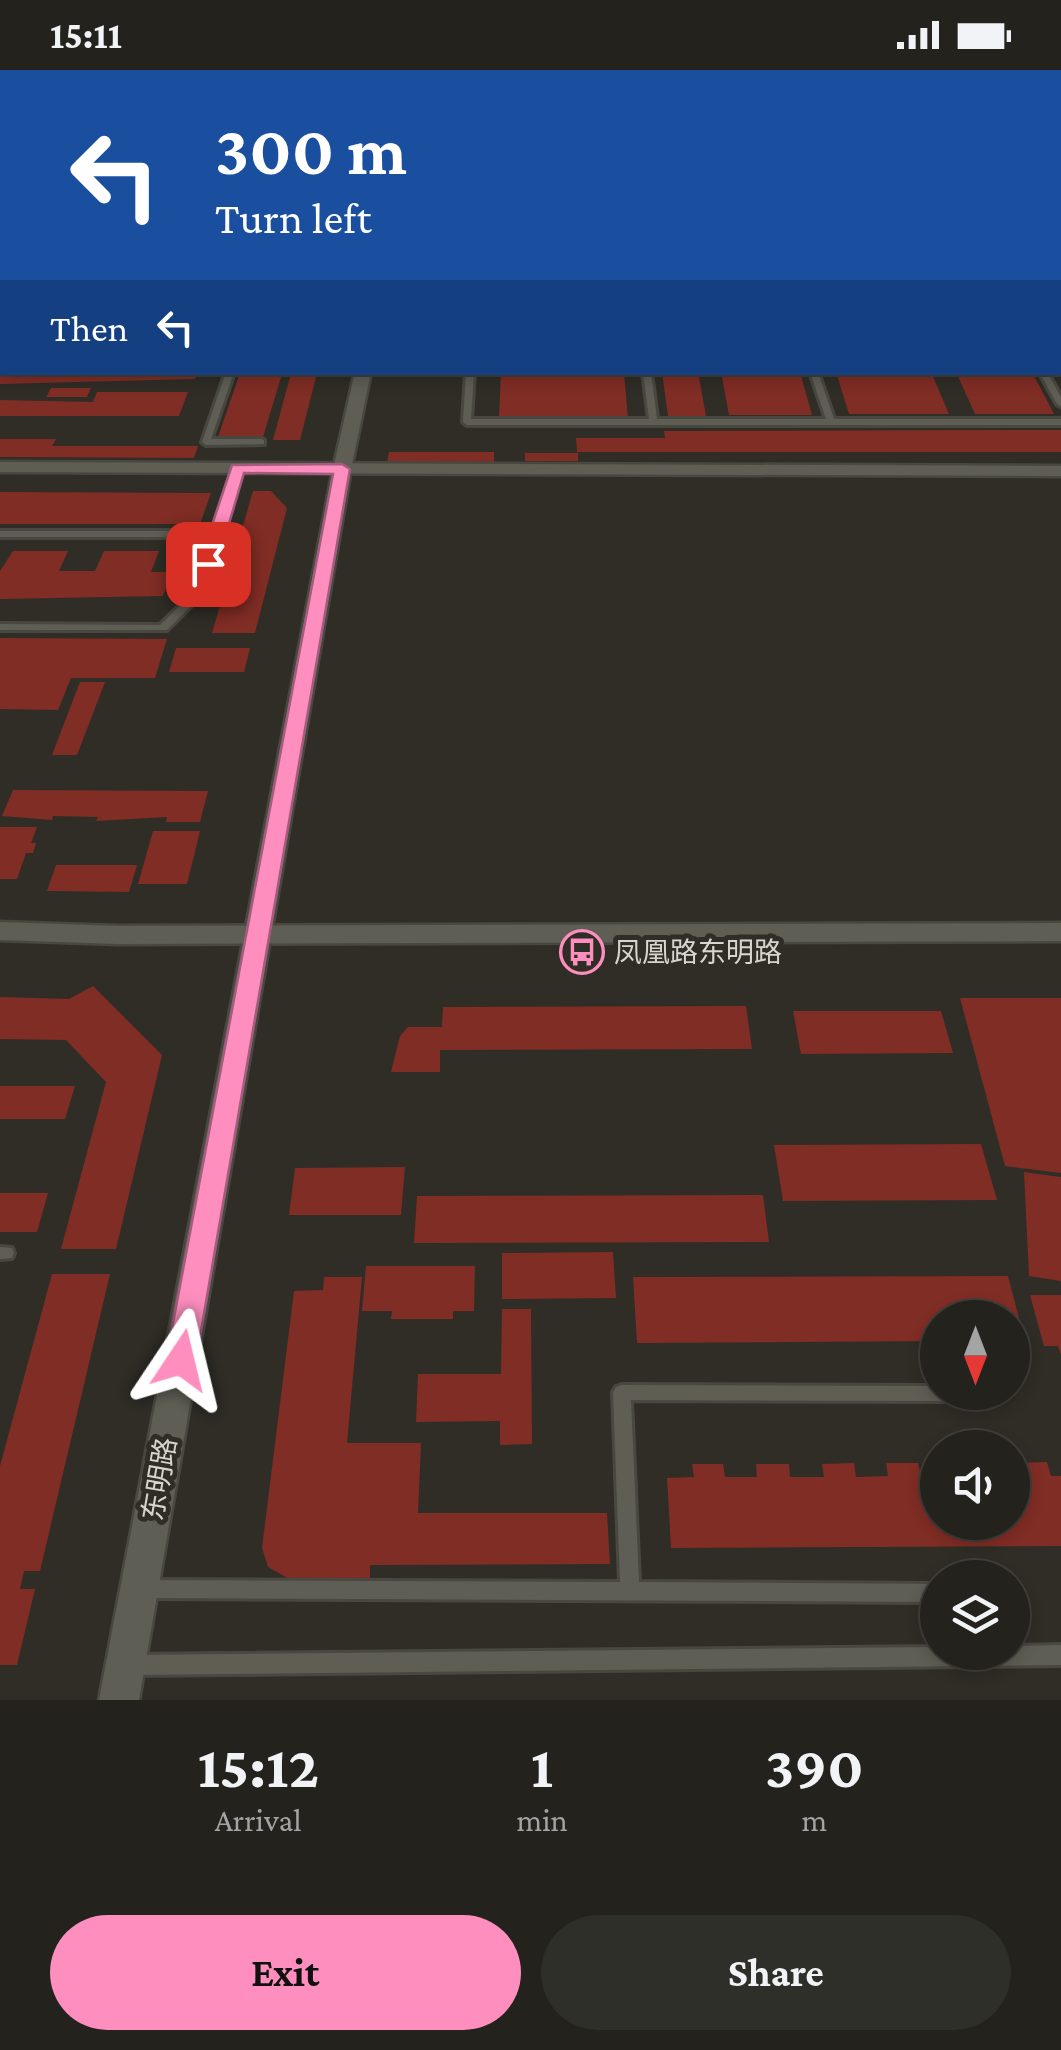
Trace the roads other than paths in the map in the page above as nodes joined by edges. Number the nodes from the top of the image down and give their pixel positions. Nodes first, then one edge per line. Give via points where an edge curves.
1 (229, 375) edge
2 (363, 375) edge
3 (470, 375) edge
4 (647, 375) edge
5 (815, 375) edge
6 (1045, 375) edge
7 (1061, 404) edge
8 (653, 422) junction
9 (831, 422) junction
10 (1061, 422) edge
11 (262, 442) dead end
12 (0, 468) edge
13 (237, 468) junction
14 (342, 469) junction
15 (1061, 471) edge
16 (0, 534) edge
17 (217, 534) junction
18 (0, 627) edge
19 (0, 931) edge
20 (1061, 932) edge
21 (258, 934) junction
22 (920, 1394) edge
23 (139, 1589) junction
24 (630, 1592) junction
25 (920, 1593) edge
26 (1061, 1655) edge
27 (125, 1664) junction
28 (118, 1700) edge

1 - 11 lane via 206,442
2 - 14 street, 东明路
3 - 8 lane via 467,422
4 - 8 lane
5 - 9 lane
6 - 7 lane
8 - 9 lane
9 - 10 lane
12 - 13 street
13 - 14 street
13 - 17 lane
14 - 15 street
14 - 21 street, 东明路
16 - 17 lane
17 - 18 lane via 198,593 164,628
19 - 21 street
20 - 21 street
21 - 23 street, 东明路
22 - 24 lane via 622,1392
23 - 24 lane
23 - 27 street, 东明路
24 - 25 lane
26 - 27 lane
27 - 28 street, 东明路

